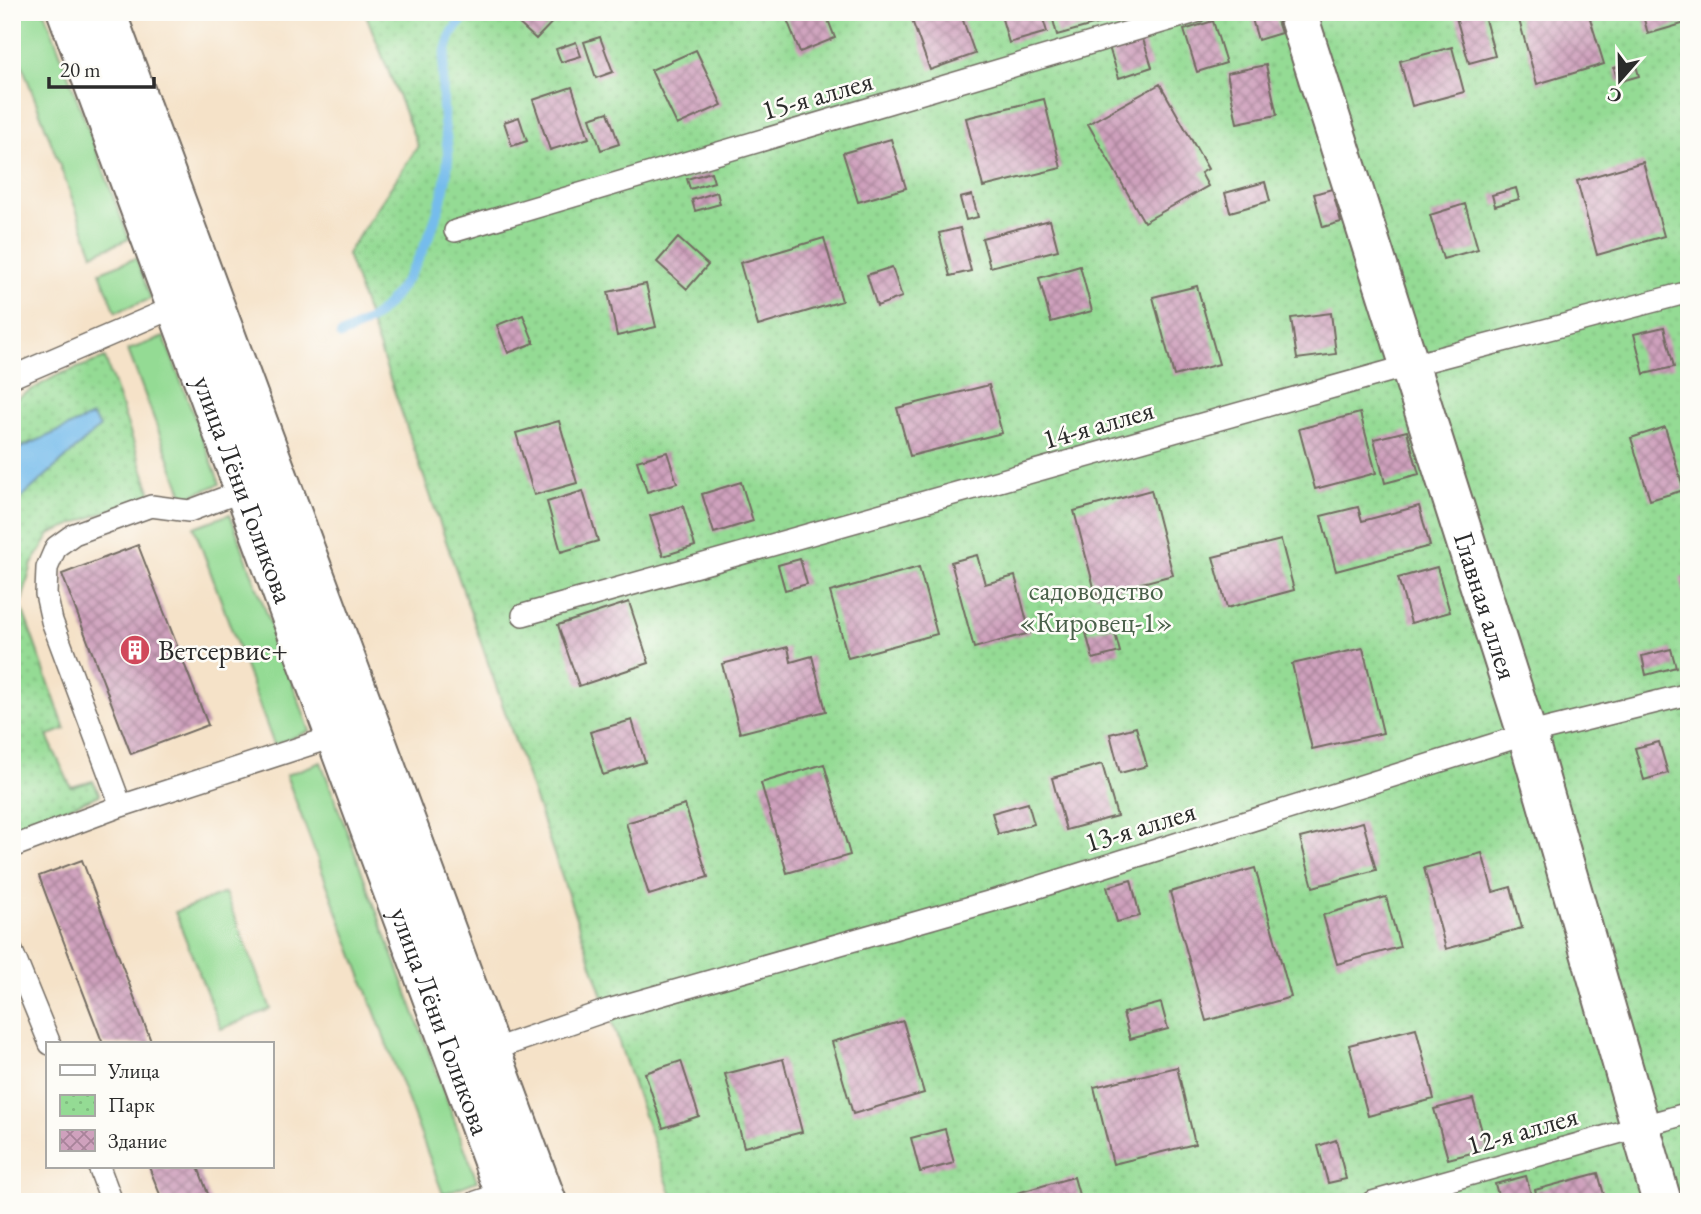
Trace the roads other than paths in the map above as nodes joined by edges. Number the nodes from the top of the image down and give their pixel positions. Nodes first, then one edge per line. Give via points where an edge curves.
1 (67, 12) edge
2 (106, 12) edge
3 (1196, 12) edge
4 (1297, 12) edge
5 (455, 231) dead end
6 (210, 292) junction
7 (1689, 292) edge
8 (175, 306) junction
9 (1408, 366) junction
10 (12, 377) edge
11 (261, 484) junction
12 (523, 615) dead end
13 (1689, 694) edge
14 (353, 731) junction
15 (1527, 734) junction
16 (121, 806) junction
17 (12, 848) edge
18 (12, 951) edge
19 (49, 1042) edge
20 (474, 1056) junction
21 (1689, 1113) edge
22 (1639, 1125) junction
23 (99, 1168) edge
24 (515, 1196) edge
25 (112, 1202) edge
26 (1372, 1202) edge
27 (1662, 1202) edge

1 - 8 street, улица Лёни Голикова
2 - 6 street, улица Лёни Голикова
3 - 5 lane, 15-я аллея
4 - 9 street, Главная аллея
6 - 8 lane
6 - 11 street, улица Лёни Голикова
7 - 9 lane, 14-я аллея
8 - 10 lane
8 - 11 street, улица Лёни Голикова
9 - 12 lane, 14-я аллея
9 - 15 street, Главная аллея
11 - 14 street, улица Лёни Голикова
11 - 16 lane via 189,511 151,506 74,534 55,547 47,568 52,621
13 - 15 lane, 13-я аллея
14 - 16 lane
14 - 20 street, улица Лёни Голикова
15 - 20 lane, 13-я аллея via 1013,895 608,1010
15 - 22 street, Главная аллея
16 - 17 lane
18 - 19 lane
20 - 24 street, улица Лёни Голикова
21 - 22 lane, 12-я аллея
22 - 26 lane, 12-я аллея
22 - 27 street, Главная аллея
23 - 25 lane

